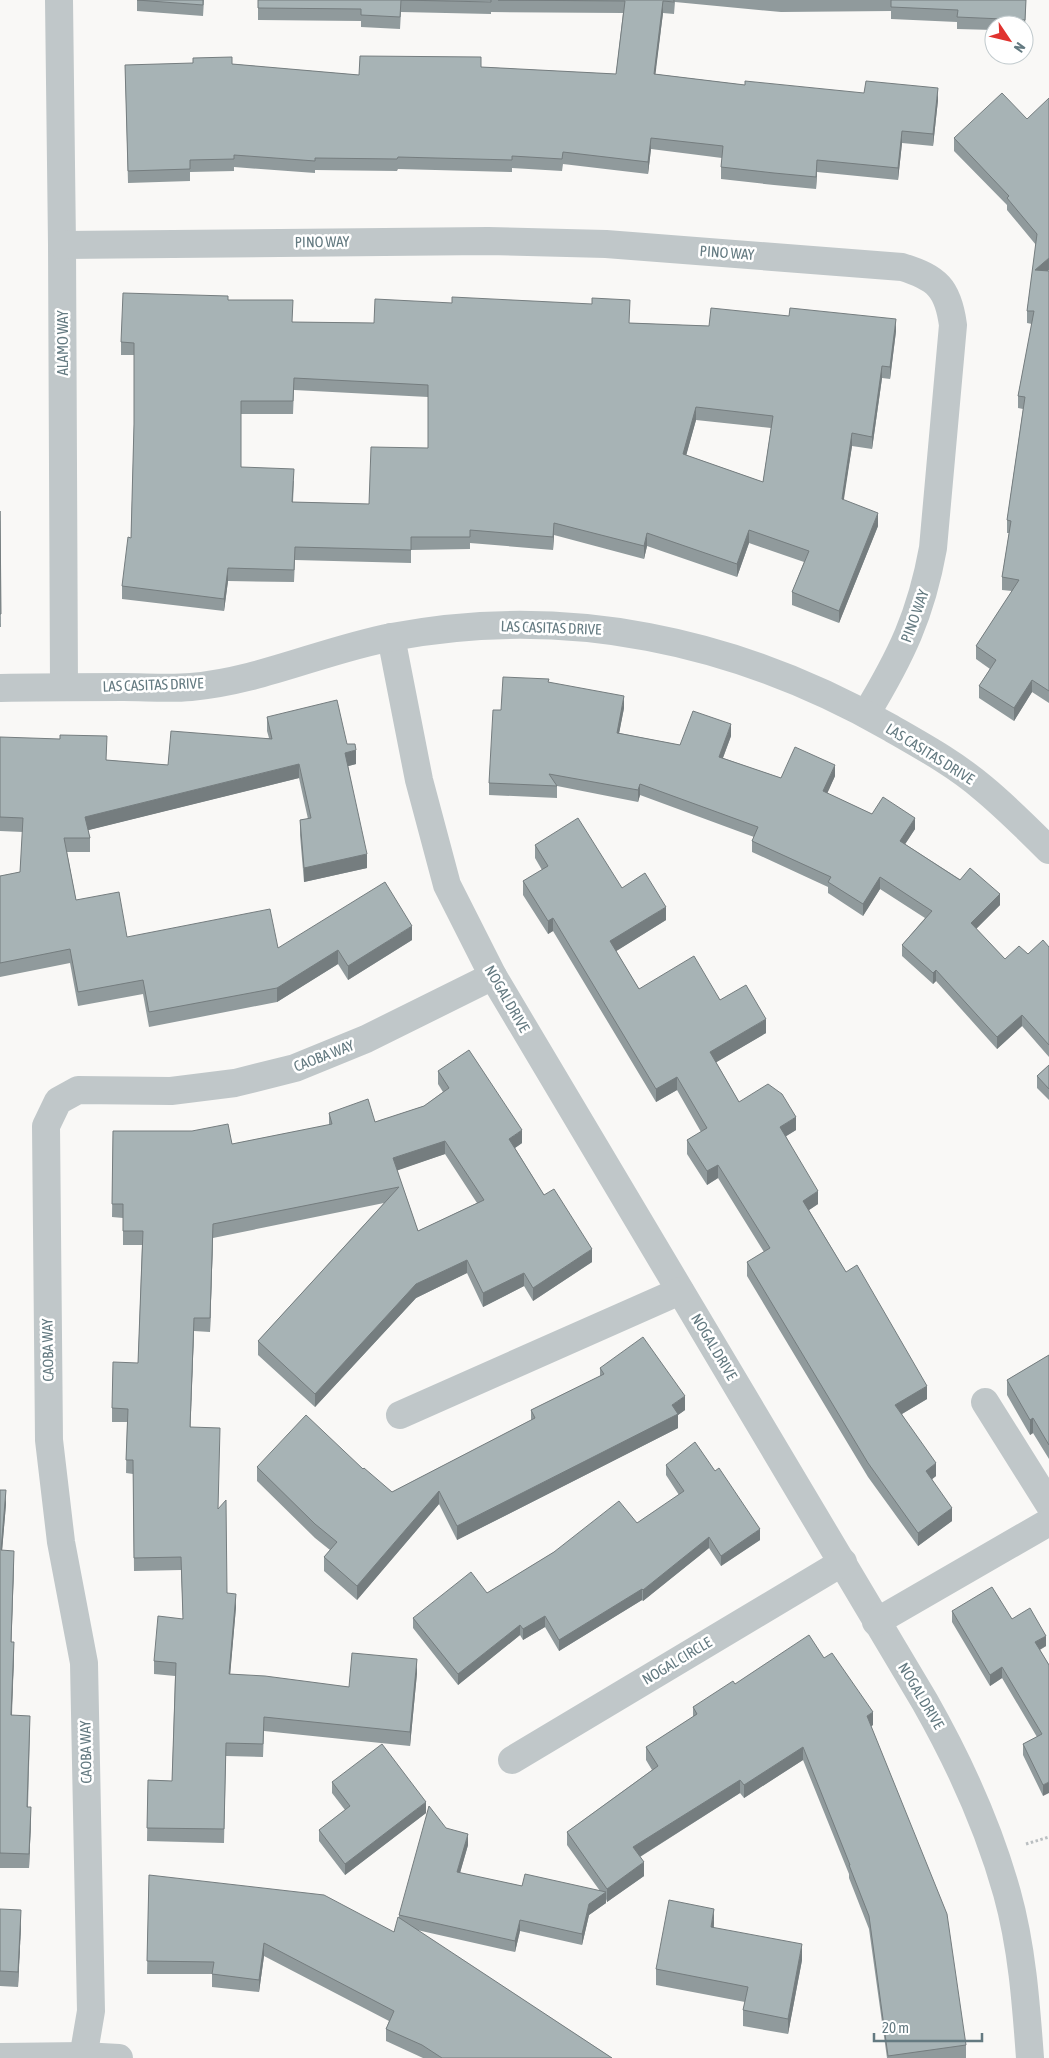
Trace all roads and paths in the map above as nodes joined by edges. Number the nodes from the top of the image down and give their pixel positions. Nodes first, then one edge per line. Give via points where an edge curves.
1 (59, 0) edge
2 (62, 245) junction
3 (392, 638) junction
4 (64, 686) junction
5 (0, 688) edge
6 (866, 714) junction
7 (1049, 850) edge
8 (493, 976) junction
9 (680, 1291) junction
10 (985, 1402) dead end
11 (400, 1415) dead end
12 (1049, 1504) edge
13 (1049, 1522) edge
14 (843, 1562) junction
15 (876, 1622) junction
16 (512, 1760) dead end
17 (1049, 1837) edge
18 (1026, 1844) dead end
19 (0, 2057) edge
20 (83, 2057) edge
21 (119, 2058) edge
22 (1030, 2058) edge

1 - 2 street, ALAMO WAY
2 - 4 street, ALAMO WAY
2 - 6 street, PINO WAY via 488,241 606,244 902,267 934,280 950,305 953,325 933,548 927,582 910,634
3 - 4 street, LAS CASITAS DRIVE via 260,674 191,687
3 - 6 street, LAS CASITAS DRIVE via 458,628 524,624 593,628 650,637 717,654 790,678
3 - 8 street, NOGAL DRIVE via 419,780 448,885
4 - 5 street, LAS CASITAS DRIVE
6 - 7 street, LAS CASITAS DRIVE via 933,752 982,787
8 - 9 street, NOGAL DRIVE
8 - 20 street, CAOBA WAY via 366,1039 295,1068 235,1083 171,1091 78,1090 58,1101 46,1126 49,1440 61,1542 84,1663 92,2011
9 - 11 street
9 - 14 street, NOGAL DRIVE
10 - 12 street
13 - 15 street
14 - 15 street, NOGAL DRIVE
14 - 16 street, NOGAL CIRCLE
15 - 22 street, NOGAL DRIVE via 948,1742 982,1816 1007,1894 1017,1939
17 - 18 path
19 - 20 street
20 - 21 street

